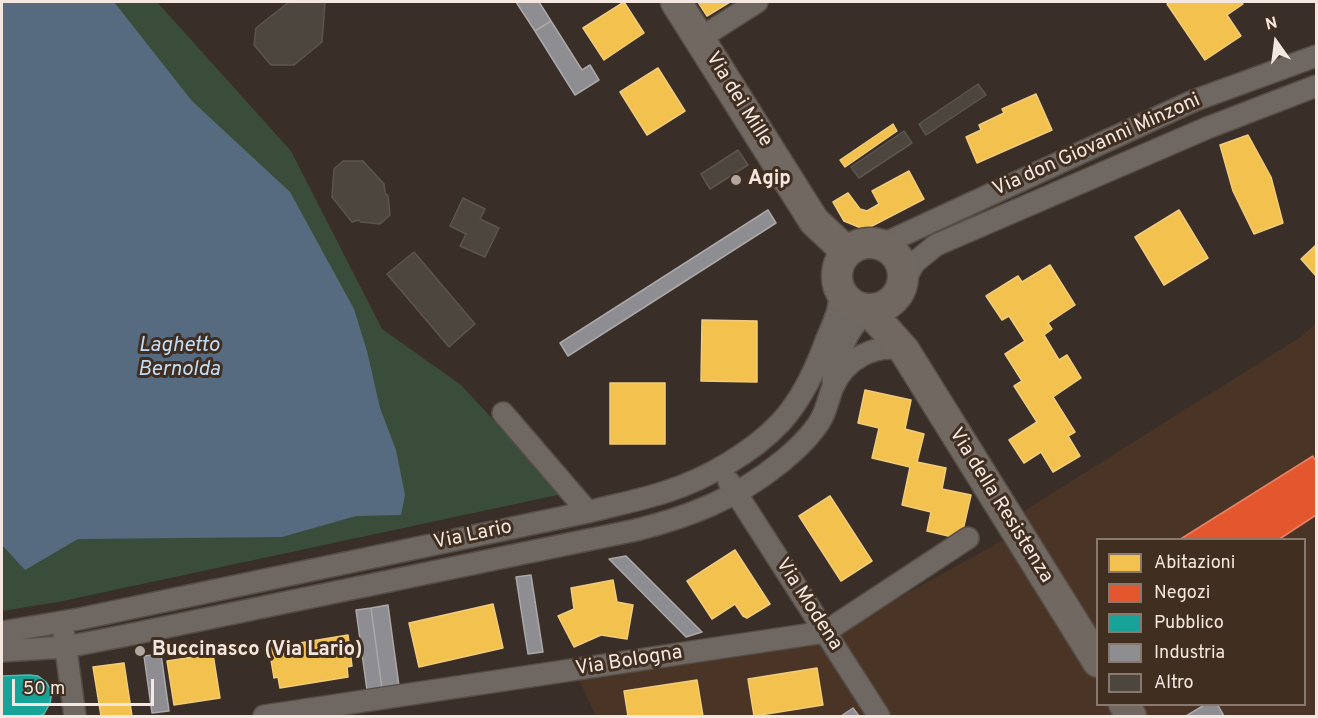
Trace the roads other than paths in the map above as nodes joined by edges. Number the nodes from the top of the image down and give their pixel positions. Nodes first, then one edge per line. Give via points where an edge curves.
1 (676, 2) edge
2 (757, 2) edge
3 (699, 39) junction
4 (1317, 56) edge
5 (1290, 66) junction
6 (1313, 92) edge
7 (881, 245) junction
8 (847, 252) junction
9 (902, 286) junction
10 (839, 289) junction
11 (869, 310) junction
12 (904, 350) junction
13 (829, 398) junction
14 (503, 413) dead end
15 (721, 466) junction
16 (736, 493) junction
17 (588, 512) junction
18 (968, 538) dead end
19 (62, 622) junction
20 (2, 632) edge
21 (825, 632) junction
22 (66, 647) junction
23 (2, 651) edge
24 (1096, 659) edge
25 (75, 717) edge
26 (264, 717) edge
27 (879, 717) edge

1 - 3 street, Via dei Mille
2 - 3 street
3 - 8 street, Via dei Mille via 814,220
4 - 5 street, Via don Giovanni Minzoni
5 - 6 street
5 - 7 street, Via don Giovanni Minzoni via 1193,101
6 - 9 street, Via don Giovanni Minzoni via 1207,128 936,245 914,263
7 - 8 street via 864,243
7 - 9 street via 894,252 900,262
8 - 10 street via 837,269
9 - 11 street via 886,305
9 - 12 street, Via della Resistenza via 897,322
10 - 11 street via 848,302
10 - 15 street, Via Lario via 839,303 820,356 794,405 772,430
11 - 12 street, Via della Resistenza
11 - 13 street, Via Lario via 843,347
12 - 13 street, Via Lario via 879,348 862,356 842,373
12 - 24 street, Via della Resistenza
13 - 16 street, Via Lario via 824,414 807,438 779,464
14 - 17 street
15 - 16 street, Via Modena
15 - 17 street, Via Lario via 668,491
16 - 21 street, Via Modena
16 - 22 street, Via Lario via 694,513 652,526
17 - 19 street, Via Lario
18 - 21 street, Via Bologna
19 - 20 street, Via Lario
19 - 22 street
21 - 26 street, Via Bologna
21 - 27 street, Via Modena
22 - 23 street, Via Lario
22 - 25 street

